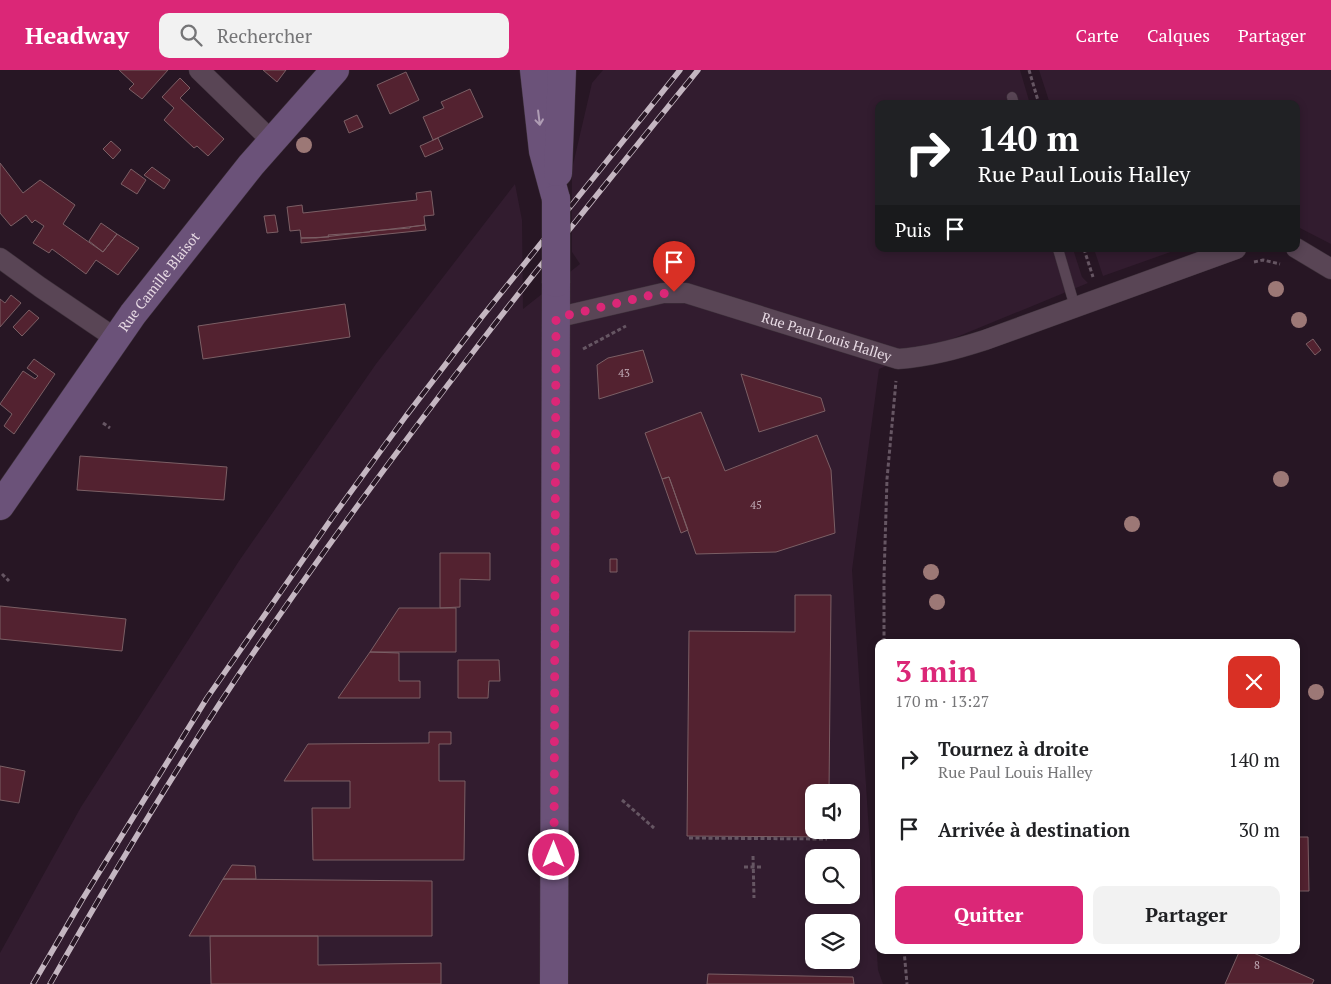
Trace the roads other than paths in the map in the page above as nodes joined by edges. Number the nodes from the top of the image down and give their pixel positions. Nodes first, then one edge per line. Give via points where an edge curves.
1 (199, 70) edge
2 (335, 70) edge
3 (534, 70) edge
4 (562, 70) edge
5 (272, 141) junction
6 (556, 199) junction
7 (1300, 250) edge
8 (1059, 252) edge
9 (1228, 252) edge
10 (0, 258) edge
11 (1331, 269) edge
12 (1075, 307) junction
13 (556, 318) junction
14 (116, 338) junction
15 (0, 506) edge
16 (554, 984) edge

1 - 5 street
2 - 5 main road, Rue Camille Blaisot
3 -> 6 main road via 543,151
4 - 6 main road
5 - 14 main road, Rue Camille Blaisot
6 - 13 main road, bridge
7 - 11 street
8 - 12 lane
9 - 12 street, Rue Paul Louis Halley
10 - 14 street
12 - 13 street, Rue Paul Louis Halley via 955,350 898,359 686,292 663,293
13 - 16 main road
14 - 15 main road, Rue Camille Blaisot

